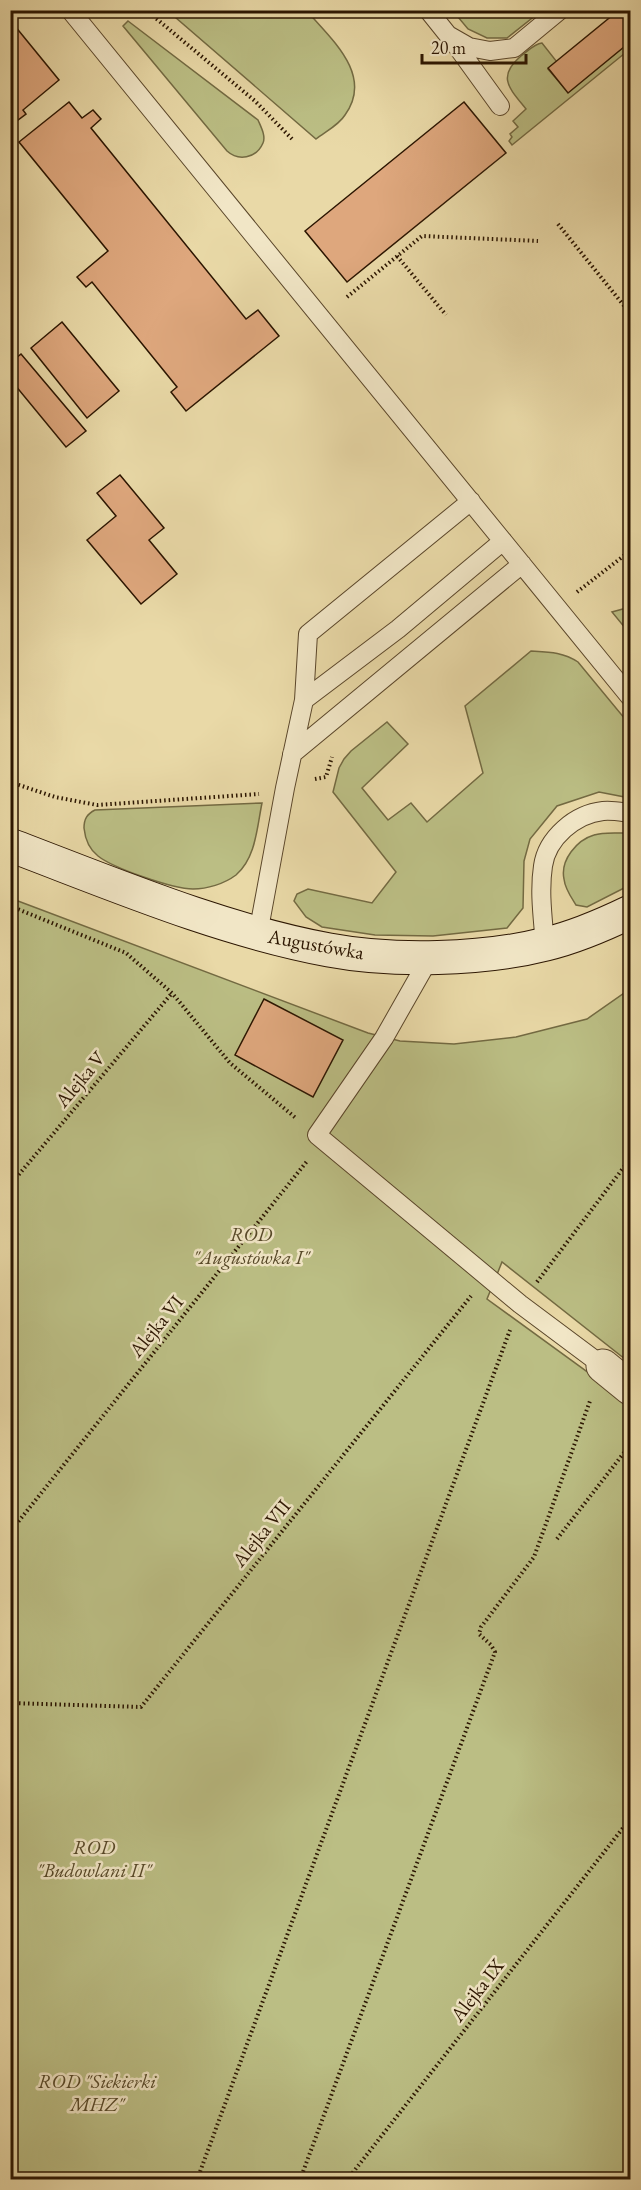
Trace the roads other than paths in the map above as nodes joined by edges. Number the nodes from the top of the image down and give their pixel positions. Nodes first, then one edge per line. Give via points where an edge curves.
1 (70, 10) edge
2 (428, 10) edge
3 (560, 10) edge
4 (448, 35) junction
5 (500, 105) dead end
6 (471, 501) junction
7 (503, 541) junction
8 (522, 564) junction
9 (630, 697) edge
10 (304, 700) junction
11 (292, 754) junction
12 (630, 813) edge
13 (10, 845) edge
14 (630, 912) edge
15 (258, 934) junction
16 (545, 945) junction
17 (430, 957) junction
18 (603, 1366) joint
19 (630, 1388) edge

1 - 6 lane
2 - 4 lane
3 - 4 lane via 514,48 490,51 469,47
4 - 5 lane
6 - 7 lane
6 - 10 lane via 309,634
7 - 8 lane
7 - 10 lane via 398,629
8 - 9 lane
8 - 11 lane
10 - 11 lane
11 - 15 lane
12 - 16 lane via 605,810 586,814 567,826 552,843 543,864 541,887
13 - 15 street, Augustówka
14 - 16 street, Augustówka via 587,932
15 - 17 street, Augustówka via 330,951
16 - 17 street, Augustówka via 489,954
17 - 18 lane via 384,1038 317,1135 486,1277
18 - 19 street

